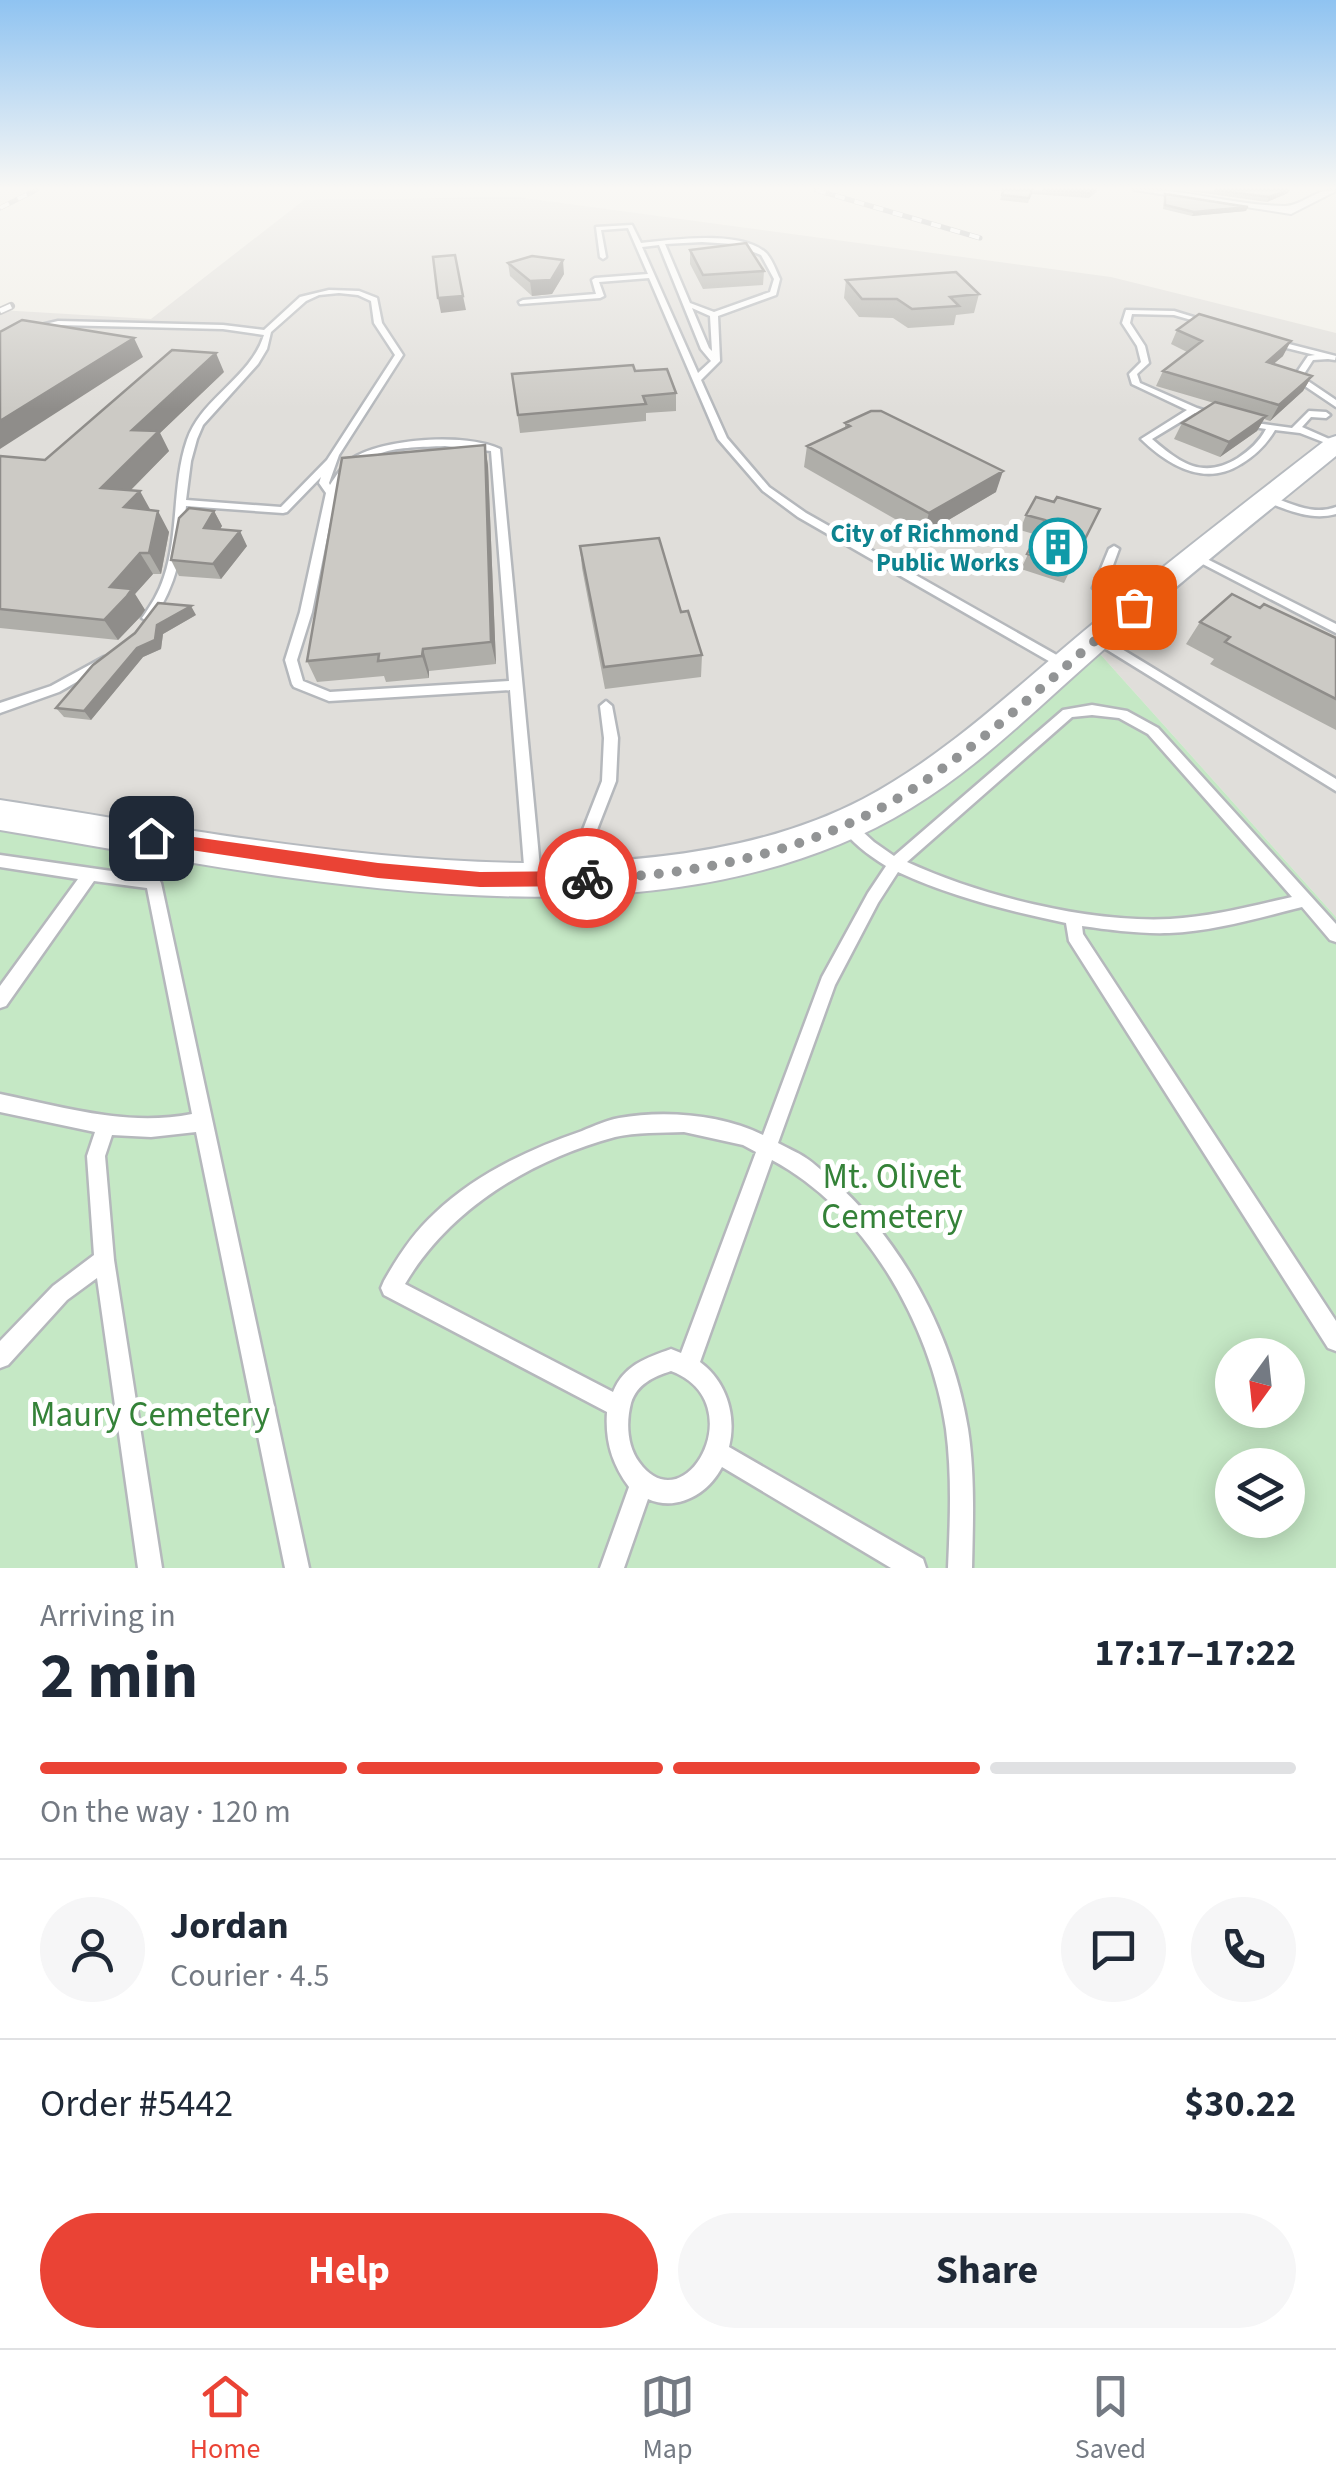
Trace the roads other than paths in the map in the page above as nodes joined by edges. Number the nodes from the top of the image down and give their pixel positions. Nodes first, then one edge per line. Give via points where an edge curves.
1 (646, 263) edge
2 (671, 263) edge
3 (768, 263) edge
4 (652, 276) junction
5 (523, 302) dead end
6 (690, 304) junction
7 (714, 315) junction
8 (1226, 328) edge
9 (267, 332) junction
10 (1260, 338) edge
11 (0, 347) edge
12 (1335, 358) edge
13 (716, 361) junction
14 (696, 380) junction
15 (1335, 404) edge
16 (1194, 410) junction
17 (1271, 429) junction
18 (1297, 431) junction
19 (1333, 431) edge
20 (332, 462) junction
21 (331, 493) junction
22 (1268, 498) junction
23 (182, 502) junction
24 (1333, 515) edge
25 (1114, 549) dead end
26 (1197, 557) junction
27 (1134, 607) junction
28 (145, 622) edge
29 (1336, 629) edge
30 (1097, 638) junction
31 (108, 658) edge
32 (1064, 665) junction
33 (516, 685) junction
34 (606, 706) dead end
35 (0, 708) edge
36 (1336, 786) edge
37 (0, 815) edge
38 (846, 825) junction
39 (0, 861) edge
40 (895, 864) junction
41 (90, 874) junction
42 (576, 878) junction
43 (533, 879) junction
44 (1305, 900) junction
45 (1074, 918) junction
46 (1336, 936) edge
47 (0, 1000) edge
48 (0, 1103) edge
49 (203, 1121) junction
50 (105, 1128) junction
51 (766, 1146) junction
52 (104, 1260) junction
53 (1336, 1340) edge
54 (0, 1356) edge
55 (688, 1364) junction
56 (618, 1406) junction
57 (717, 1452) junction
58 (642, 1484) junction
59 (150, 1568) edge
60 (297, 1568) edge
61 (612, 1568) edge
62 (914, 1568) edge
63 (960, 1568) edge

1 - 4 lane
2 - 6 lane
3 - 7 lane via 778,284 766,296
4 - 5 lane via 595,280 600,296
4 - 14 lane
6 - 7 lane
6 - 13 lane via 705,349
7 - 13 lane
8 - 16 lane via 1174,313 1129,312 1126,324 1144,363 1133,374 1136,384
9 - 11 lane via 58,323
9 - 20 lane via 305,297 346,292 374,300 378,323 399,355
9 - 23 lane via 256,361 194,433
10 - 12 lane
12 - 15 lane via 1311,358 1297,378
13 - 14 lane
14 - 32 lane via 724,439 781,501
15 - 19 lane
16 - 17 lane
16 - 17 lane via 1146,439 1206,474 1230,470
17 - 18 lane
18 - 19 lane
18 - 19 lane via 1309,414
19 - 22 main road
20 - 21 lane via 324,483
20 - 23 lane via 283,510
21 - 33 lane via 291,660 298,684 329,697
21 - 33 lane via 356,459 385,449 476,441 495,450
22 - 24 lane
22 - 26 main road
23 - 28 lane via 169,578
25 - 27 lane via 1098,588
26 - 27 main road
26 - 29 lane
27 - 30 main road
30 - 32 main road
30 - 36 lane
31 - 35 lane via 54,689
32 - 38 main road via 1006,720 919,785
33 - 43 lane
34 - 42 lane via 610,782
37 - 43 main road via 378,871
38 - 40 lane
38 - 42 main road via 725,862
39 - 41 lane
40 - 44 lane via 1068,713 1100,708 1153,731
40 - 45 lane
40 - 51 lane via 828,982
41 - 47 lane
41 - 49 lane via 154,883
42 - 43 main road
44 - 45 lane via 1166,926
44 - 46 lane
45 - 53 lane via 1076,936
48 - 50 lane
49 - 50 lane via 177,1128
49 - 60 lane
50 - 52 lane via 96,1156
51 - 55 lane
51 - 56 lane via 686,1120 584,1134 452,1206 408,1257 391,1288
51 - 63 lane via 846,1203 909,1282 949,1389 962,1497
52 - 54 lane via 60,1293
52 - 59 lane
55 - 56 lane via 654,1362 638,1371
55 - 57 lane via 713,1390 720,1409
56 - 58 lane via 619,1450
57 - 58 lane via 708,1470 677,1492
57 - 62 lane
58 - 61 lane

